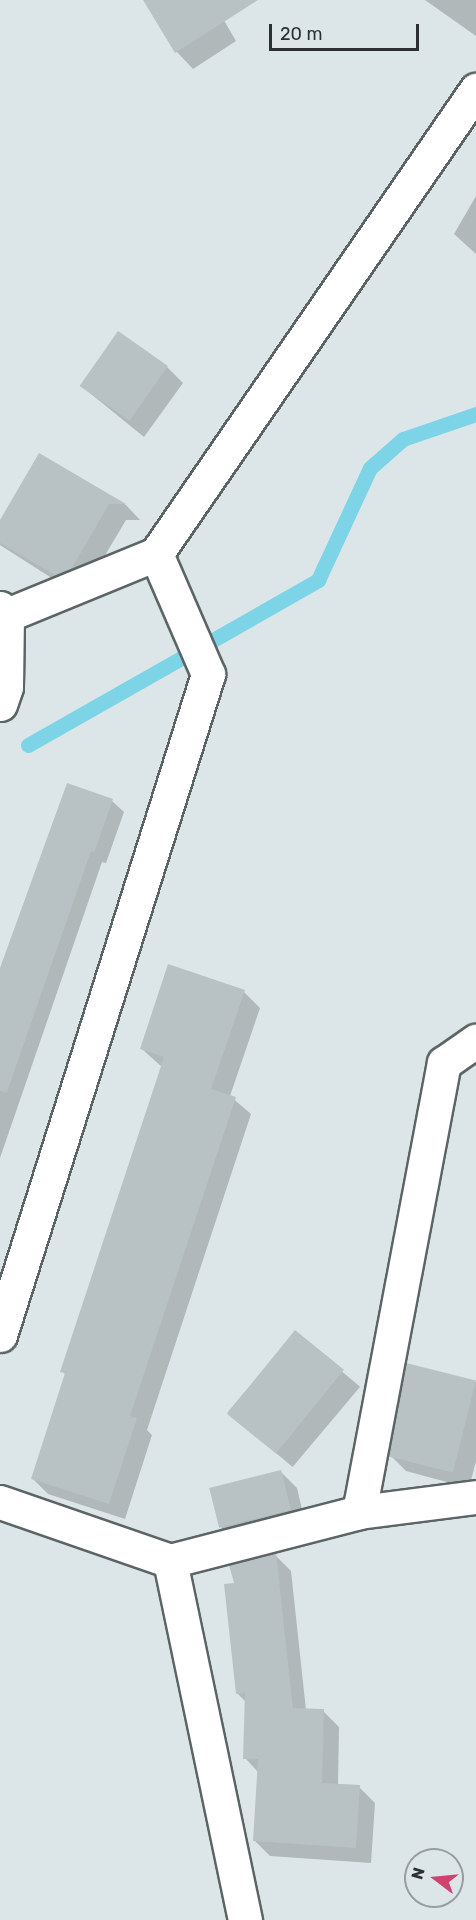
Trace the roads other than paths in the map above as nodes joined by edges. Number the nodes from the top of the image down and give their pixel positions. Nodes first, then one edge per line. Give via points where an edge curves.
1 (476, 90) edge
2 (156, 554) junction
3 (3, 612) edge
4 (0, 704) edge
5 (476, 1041) edge
6 (0, 1335) edge
7 (476, 1497) edge
8 (0, 1502) edge
9 (359, 1512) junction
10 (170, 1561) junction
11 (245, 1920) edge

1 - 2 street
2 - 3 street
2 - 6 street via 208,674
3 - 4 street via 6,687
5 - 9 street via 444,1063
7 - 9 street
8 - 10 street
9 - 10 street
10 - 11 street

